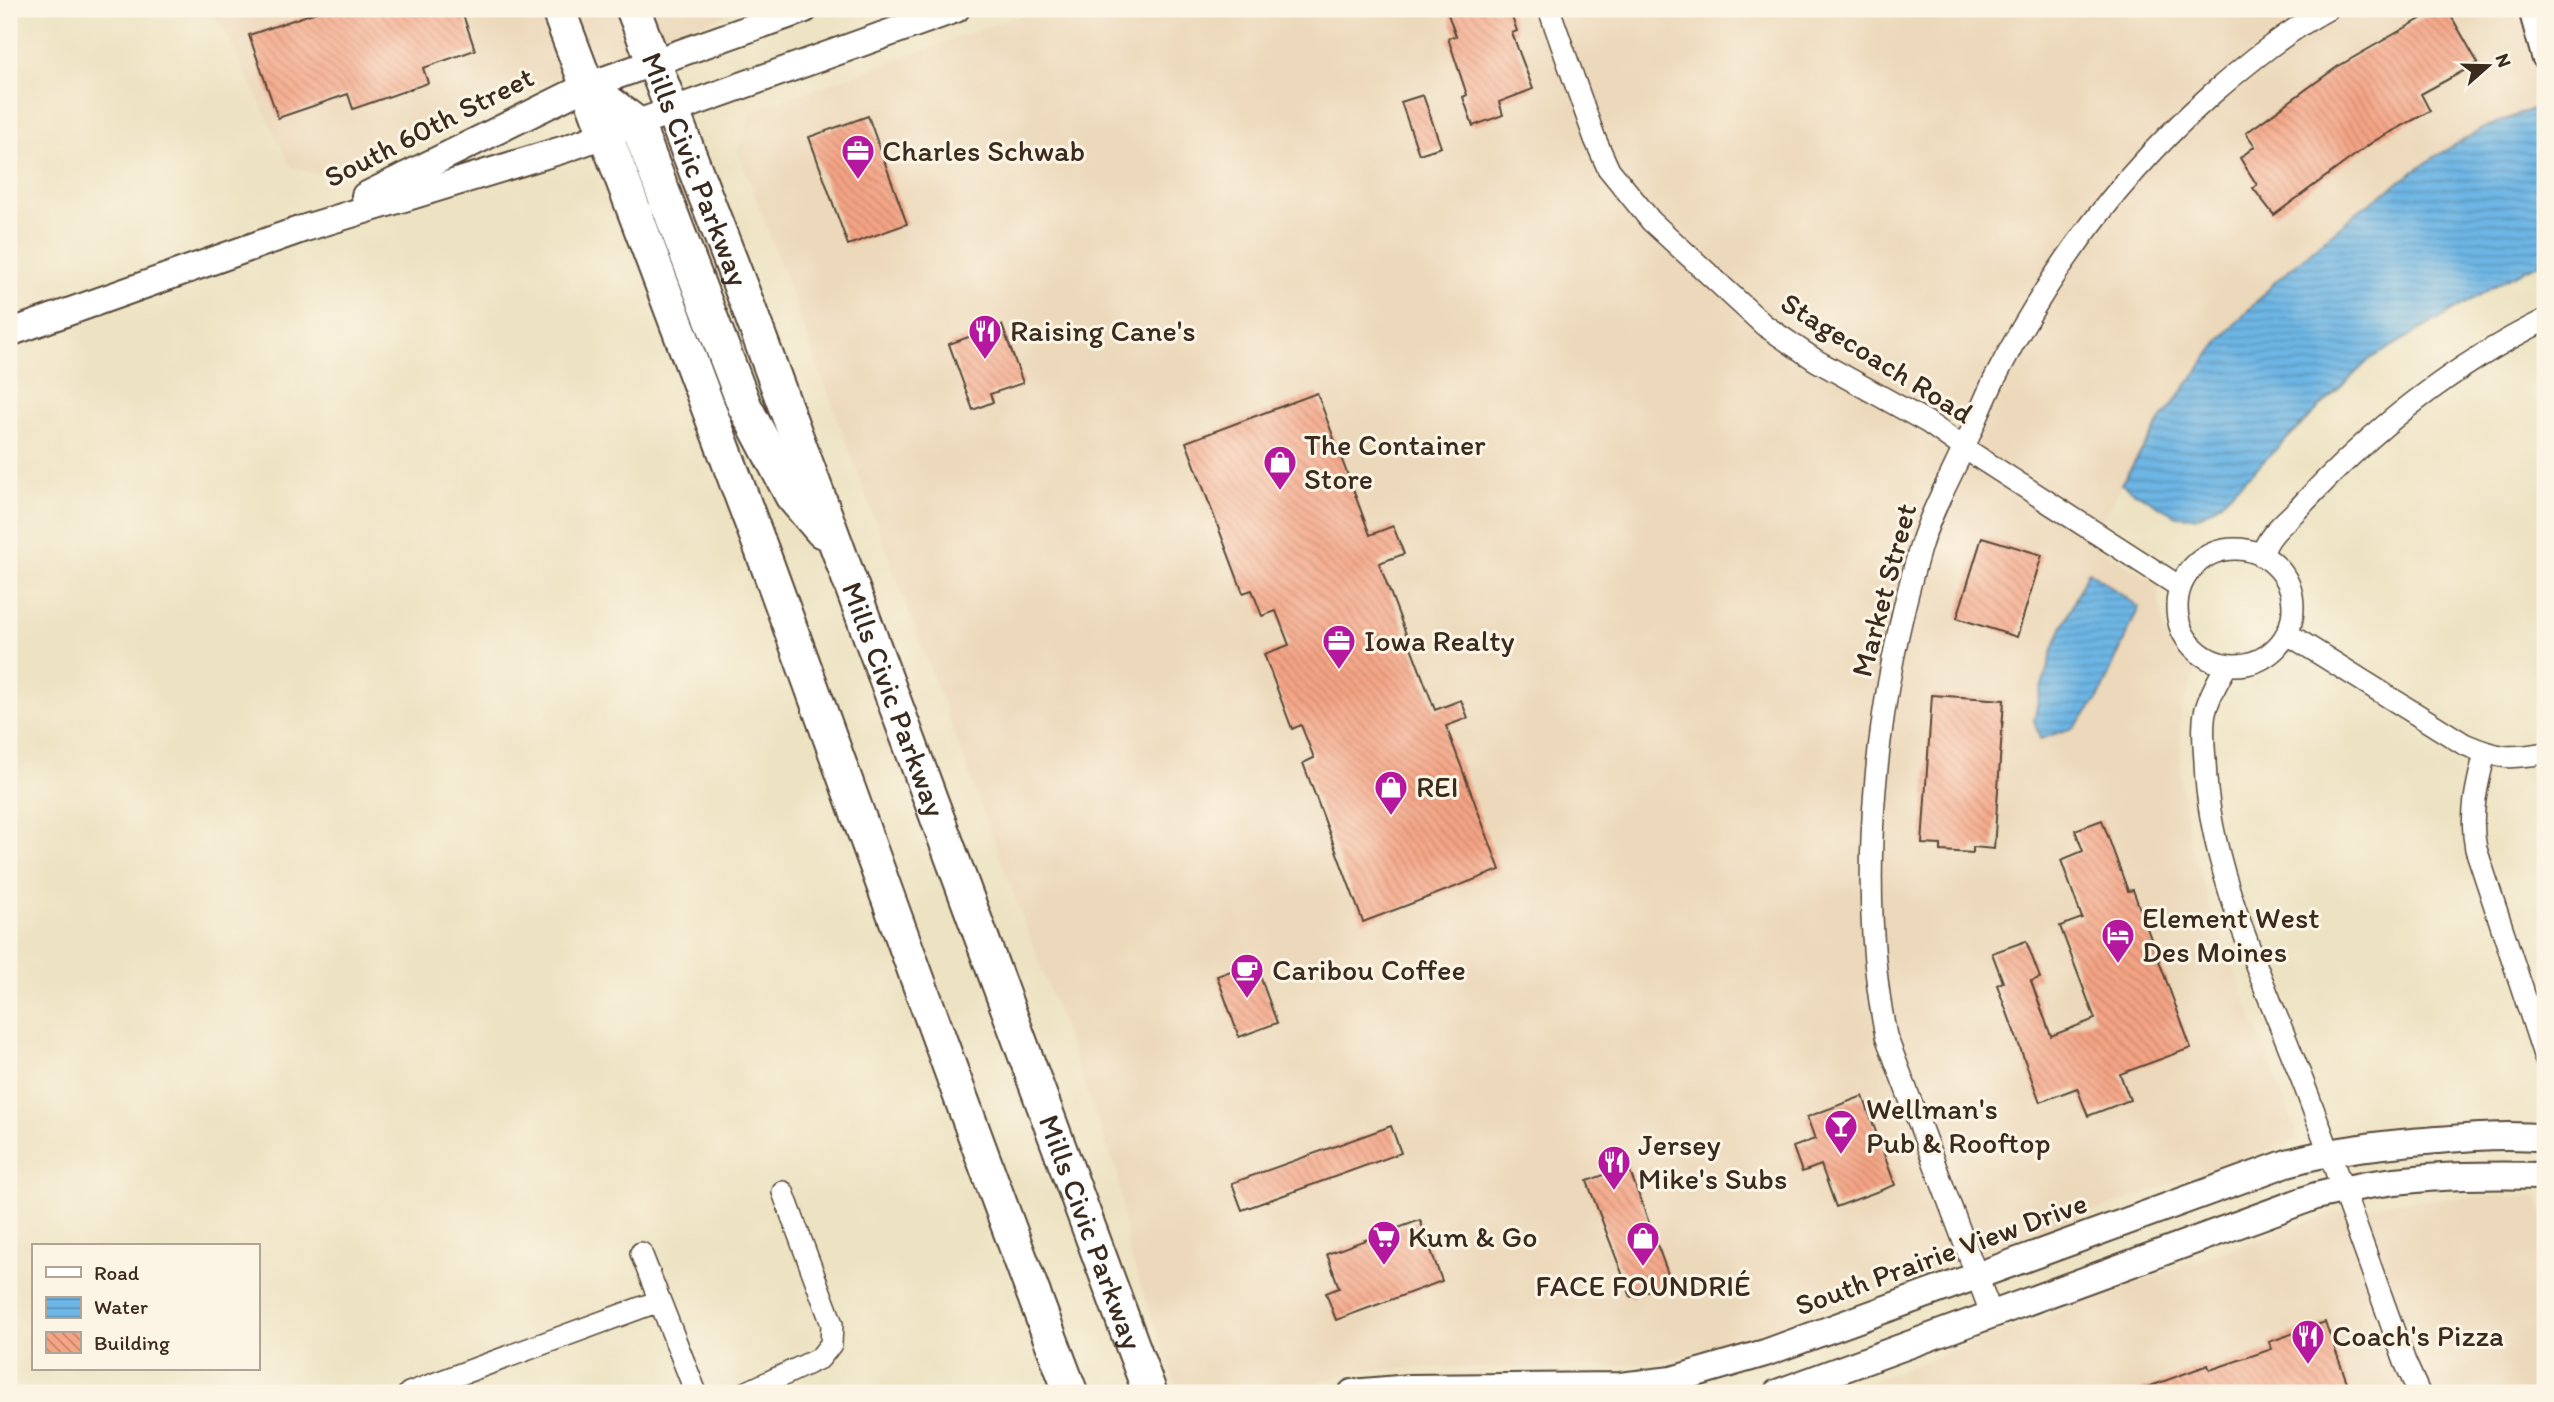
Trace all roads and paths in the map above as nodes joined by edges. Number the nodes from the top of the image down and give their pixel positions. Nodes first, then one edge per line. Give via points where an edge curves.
1 (558, 9) edge
2 (633, 9) edge
3 (805, 9) edge
4 (956, 9) edge
5 (1549, 9) edge
6 (2328, 9) edge
7 (2532, 9) edge
8 (2545, 56) edge
9 (653, 62) junction
10 (587, 86) junction
11 (672, 111) junction
12 (637, 124) junction
13 (605, 135) junction
14 (302, 229) junction
15 (2545, 320) edge
16 (9, 334) edge
17 (1964, 448) junction
18 (837, 548) junction
19 (2263, 555) junction
20 (2180, 587) junction
21 (2288, 634) junction
22 (2227, 665) junction
23 (2485, 753) junction
24 (2545, 753) edge
25 (2545, 1058) edge
26 (2545, 1138) edge
27 (2329, 1152) junction
28 (2545, 1176) edge
29 (2342, 1189) junction
30 (783, 1192) dead end
31 (641, 1253) dead end
32 (1976, 1274) junction
33 (659, 1301) junction
34 (1992, 1313) junction
35 (409, 1393) edge
36 (696, 1393) edge
37 (745, 1393) edge
38 (1070, 1393) edge
39 (1150, 1393) edge
40 (1352, 1393) edge
41 (1777, 1393) edge
42 (2419, 1393) edge

1 - 10 main road
2 - 9 main road, Mills Civic Parkway
3 - 9 street, South 60th Street
4 - 11 street, South 60th Street
5 - 17 street, Stagecoach Road via 1608,168 1651,221 1765,324 1817,361 1927,422
6 - 17 street, Market Street via 2250,61 2202,102 2158,144 2083,232 1994,379
7 - 8 street
9 - 10 street, South 60th Street
9 - 11 main road, Mills Civic Parkway
10 - 12 main road
10 - 13 main road
10 - 14 street, South 60th Street
11 - 12 street, South 60th Street
11 - 18 main road, Mills Civic Parkway
12 - 13 street, South 60th Street
12 - 18 main road via 745,407 792,496
13 - 14 street, South 60th Street
13 - 38 main road
14 - 16 street, South 60th Street
15 - 19 street via 2457,372 2355,450 2281,526
17 - 20 street, Stagecoach Road
17 - 32 street, Market Street via 1920,546 1885,701 1876,783 1873,932 1886,1036
18 - 39 main road, Mills Civic Parkway
19 - 20 street via 2242,548 2221,550 2202,558
19 - 21 street via 2284,574 2292,593 2294,614
20 - 22 street via 2180,626 2190,644 2208,659
21 - 22 street via 2265,658
21 - 23 street
22 - 27 street via 2205,715 2205,776 2213,833
23 - 24 street via 2510,758
23 - 25 street via 2472,829
26 - 27 street, South Prairie View Drive via 2515,1135
27 - 29 street
27 - 32 street, South Prairie View Drive
28 - 29 street via 2442,1177
29 - 34 street
29 - 42 street
30 - 37 street via 832,1324 831,1344 820,1358
31 - 33 street
32 - 34 street, Market Street
32 - 40 street, South Prairie View Drive via 1765,1353 1672,1380
33 - 35 street
33 - 36 street
34 - 41 street

